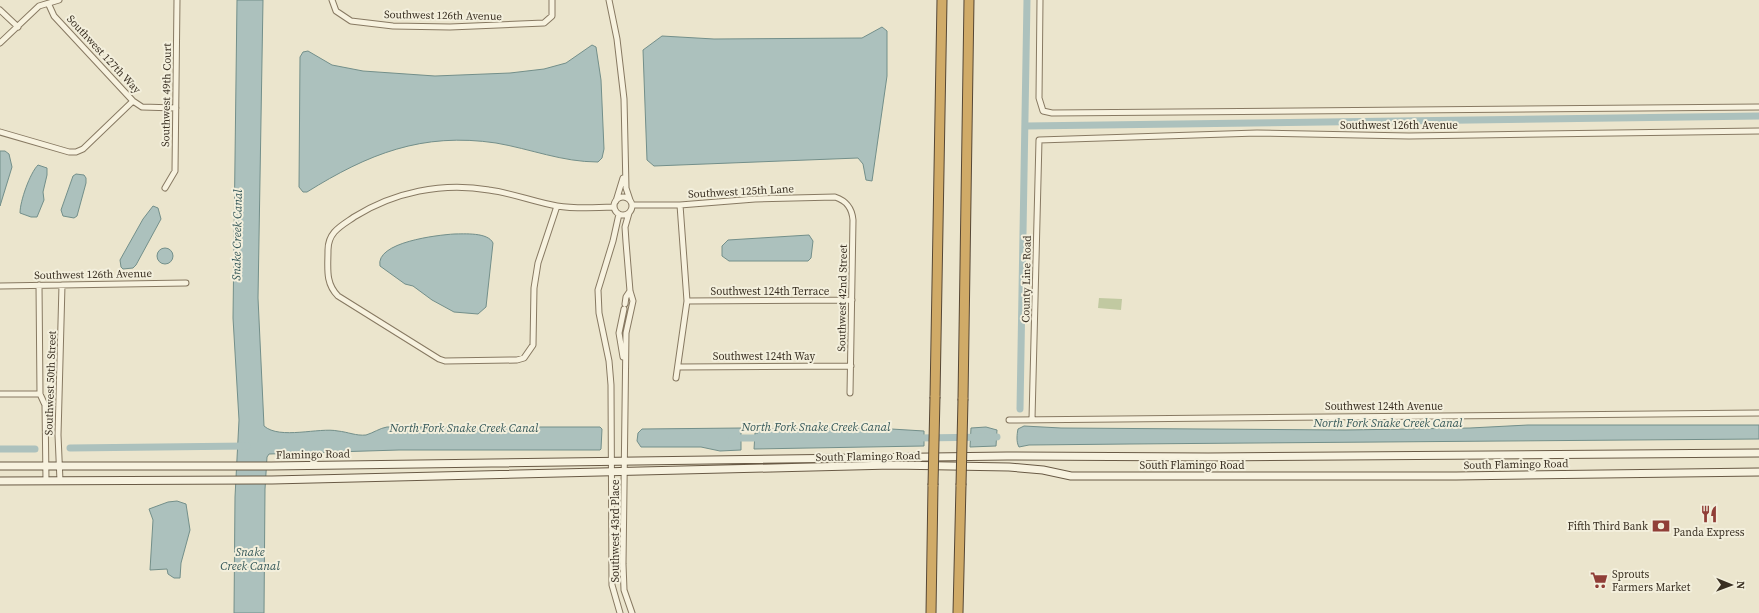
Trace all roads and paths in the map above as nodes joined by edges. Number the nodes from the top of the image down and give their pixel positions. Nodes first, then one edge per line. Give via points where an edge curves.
1 (59, 0) edge
2 (177, 0) edge
3 (332, 0) edge
4 (552, 0) edge
5 (609, 0) edge
6 (942, 0) edge
7 (969, 0) edge
8 (1040, 0) edge
9 (49, 5) junction
10 (0, 10) edge
11 (18, 27) junction
12 (0, 43) edge
13 (133, 101) junction
14 (1759, 107) edge
15 (176, 108) junction
16 (1759, 131) edge
17 (0, 132) edge
18 (1039, 140) joint
19 (625, 171) junction
20 (165, 188) dead end
21 (631, 203) junction
22 (615, 204) junction
23 (848, 204) joint
24 (680, 205) junction
25 (557, 206) junction
26 (629, 213) junction
27 (618, 214) junction
28 (186, 283) dead end
29 (39, 285) junction
30 (62, 285) junction
31 (0, 286) edge
32 (630, 291) junction
33 (852, 300) junction
34 (687, 301) junction
35 (678, 366) junction
36 (851, 366) junction
37 (625, 367) junction
38 (676, 378) dead end
39 (850, 393) dead end
40 (0, 394) edge
41 (40, 394) junction
42 (1759, 413) edge
43 (1032, 419) junction
44 (1009, 420) dead end
45 (1759, 453) edge
46 (611, 460) junction
47 (625, 460) junction
48 (0, 466) edge
49 (45, 466) junction
50 (59, 466) junction
51 (611, 472) junction
52 (625, 472) junction
53 (1759, 472) edge
54 (0, 481) edge
55 (46, 481) junction
56 (60, 481) junction
57 (620, 613) edge
58 (632, 613) edge
59 (931, 613) edge
60 (958, 613) edge

1 - 9 street
2 - 15 street, Southwest 49th Court
3 - 4 street, Southwest 126th Avenue via 336,11 351,21 393,26 450,27 544,23 552,16
5 - 19 street via 624,99
6 - 59 highway, bridge
7 - 60 highway, bridge
8 - 14 street, Southwest 126th Avenue via 1039,98 1043,111 1052,113
9 - 11 street via 38,6
9 - 13 street, Southwest 127th Way via 54,16
10 - 11 street
11 - 12 street
13 - 15 street, Southwest 127th Way via 142,107
13 - 17 street via 83,149 76,152
15 - 20 street, Southwest 49th Court via 175,171
16 - 18 street, Southwest 126th Avenue via 1409,136 1257,133
18 - 43 street, County Line Road
19 - 21 street via 627,195
19 - 22 street
21 - 22 street via 623,197
21 - 24 street, Southwest 125th Lane
21 - 26 street
22 - 25 street via 594,208
22 - 27 street
23 - 24 street, Southwest 125th Lane via 834,197 756,199
23 - 33 street, Southwest 42nd Street via 853,220
24 - 34 street
25 - 25 street via 489,190 455,187 399,196 365,211 334,230 328,246 330,288 338,296 439,359 445,361 524,358 530,352 534,337 532,314 538,263
26 - 27 street
26 - 32 street via 625,228
27 - 46 street, Southwest 43rd Place via 613,241 598,290 598,314 609,361 611,385
28 - 30 street, Southwest 126th Avenue
29 - 30 street, Southwest 126th Avenue
29 - 31 street, Southwest 126th Avenue
29 - 41 street, Southwest 50th Street
30 - 50 street, Southwest 50th Street
32 - 37 street via 633,301 626,333
32 - 37 street via 626,297 619,333
33 - 34 street, Southwest 124th Terrace
33 - 36 street, Southwest 42nd Street
34 - 35 street
35 - 36 street, Southwest 124th Way
35 - 38 street
36 - 39 street, Southwest 42nd Street
37 - 47 street, Southwest 43rd Place
40 - 41 street
41 - 49 street, Southwest 50th Street via 45,405
42 - 43 street, Southwest 124th Avenue
43 - 44 street, Southwest 124th Avenue
45 - 47 main road, South Flamingo Road
46 - 47 main road, Flamingo Road
46 - 50 main road, Flamingo Road via 271,466
46 - 51 street, Southwest 43rd Place
47 - 52 street, Southwest 43rd Place
48 - 49 main road, Flamingo Road
49 - 50 main road, Flamingo Road
49 - 55 street, Southwest 50th Street
50 - 56 street, Southwest 50th Street
51 - 52 main road
51 - 56 main road via 272,480
51 - 57 street, Southwest 43rd Place via 612,585
52 - 53 main road, South Flamingo Road via 892,465 1009,467 1071,476 1456,476
52 - 58 street, Southwest 43rd Place via 623,578
54 - 55 main road
55 - 56 main road

